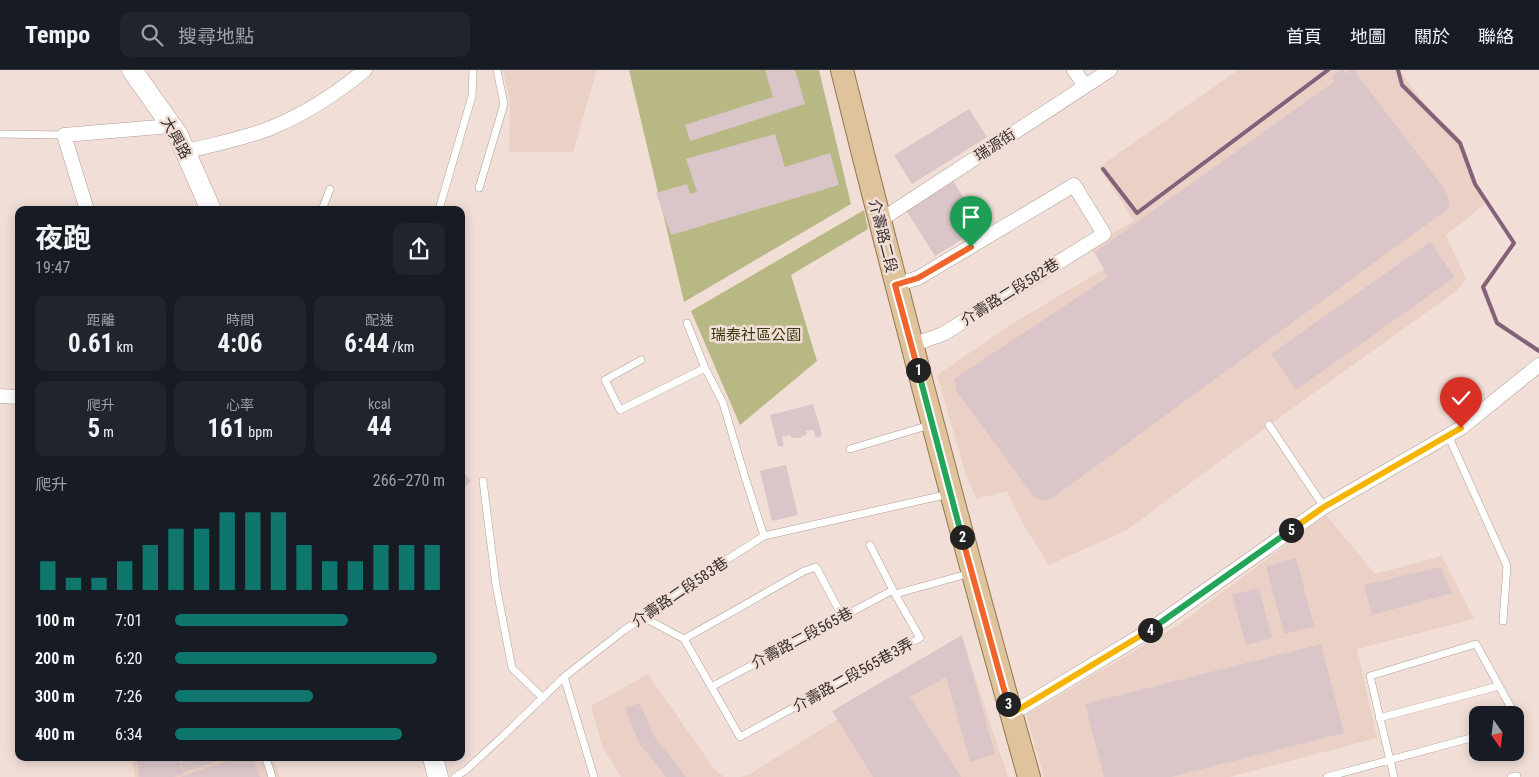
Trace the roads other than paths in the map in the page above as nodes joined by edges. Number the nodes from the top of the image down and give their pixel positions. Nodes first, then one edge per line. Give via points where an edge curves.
1 (132, 70) edge
2 (365, 70) edge
3 (473, 70) edge
4 (497, 70) edge
5 (842, 70) edge
6 (1074, 70) edge
7 (1110, 70) edge
8 (1085, 86) junction
9 (171, 126) junction
10 (0, 134) edge
11 (64, 135) junction
12 (184, 152) junction
13 (479, 188) dead end
14 (330, 189) dead end
15 (86, 206) edge
16 (209, 206) edge
17 (324, 206) edge
18 (440, 206) edge
19 (880, 221) junction
20 (895, 285) junction
21 (687, 323) dead end
22 (912, 345) junction
23 (641, 360) dead end
24 (1539, 365) edge
25 (705, 368) junction
26 (0, 396) edge
27 (15, 398) edge
28 (933, 424) junction
29 (1269, 425) dead end
30 (1448, 435) junction
31 (850, 448) dead end
32 (483, 481) dead end
33 (951, 494) junction
34 (1324, 507) junction
35 (764, 536) junction
36 (870, 545) dead end
37 (971, 572) junction
38 (894, 592) junction
39 (644, 616) junction
40 (842, 616) junction
41 (1503, 621) dead end
42 (684, 639) junction
43 (564, 677) junction
44 (1499, 686) junction
45 (711, 687) junction
46 (543, 698) junction
47 (1509, 706) edge
48 (1011, 714) junction
49 (1379, 718) junction
50 (1469, 738) edge
51 (1390, 760) junction
52 (267, 761) edge
53 (434, 761) edge
54 (272, 777) edge
55 (438, 777) edge
56 (455, 777) edge
57 (594, 777) edge
58 (1029, 777) edge
59 (1327, 777) edge
60 (1394, 777) edge

1 - 9 street, 大興路
2 - 12 street via 306,112 272,128
3 - 18 lane via 472,96
4 - 13 lane via 504,104
5 - 19 main road, 介壽路二段
6 - 8 street
7 - 8 street, 瑞源街
8 - 19 street, 瑞源街
9 - 11 street
9 - 12 street, 大興路
10 - 11 lane
11 - 15 street
12 - 16 street, 大興路
14 - 17 lane
19 - 20 main road, 介壽路二段
20 - 22 main road, 介壽路二段
20 - 22 street, 介壽路二段582巷 via 918,278 1074,185 1104,234 943,334
21 - 25 lane
22 - 28 main road, 介壽路二段
23 - 25 lane via 605,380 620,410
24 - 30 street
25 - 35 lane via 724,403
26 - 27 street
28 - 31 lane
28 - 33 main road, 介壽路二段
29 - 34 lane
30 - 34 street
30 - 41 lane via 1506,566
32 - 46 lane via 496,586 512,668
33 - 35 lane, 介壽路二段583巷
33 - 37 main road, 介壽路二段
34 - 48 street via 1147,632
35 - 39 lane, 介壽路二段583巷
36 - 38 lane
37 - 38 lane, 介壽路二段565巷
37 - 48 main road, 介壽路二段
38 - 40 lane, 介壽路二段565巷
38 - 45 lane, 介壽路二段565巷3弄 via 920,638 740,738
39 - 42 lane
39 - 43 lane, 介壽路二段583巷
40 - 42 lane via 816,567
40 - 45 lane, 介壽路二段565巷
42 - 45 lane
43 - 46 lane, 介壽路二段583巷
43 - 57 lane
44 - 47 lane
44 - 49 lane
44 - 49 lane via 1476,644 1370,676
46 - 56 lane, 介壽路二段583巷
48 - 58 main road, 介壽路二段
49 - 51 lane
50 - 51 lane
51 - 59 lane
51 - 60 lane
52 - 54 lane
53 - 55 street

